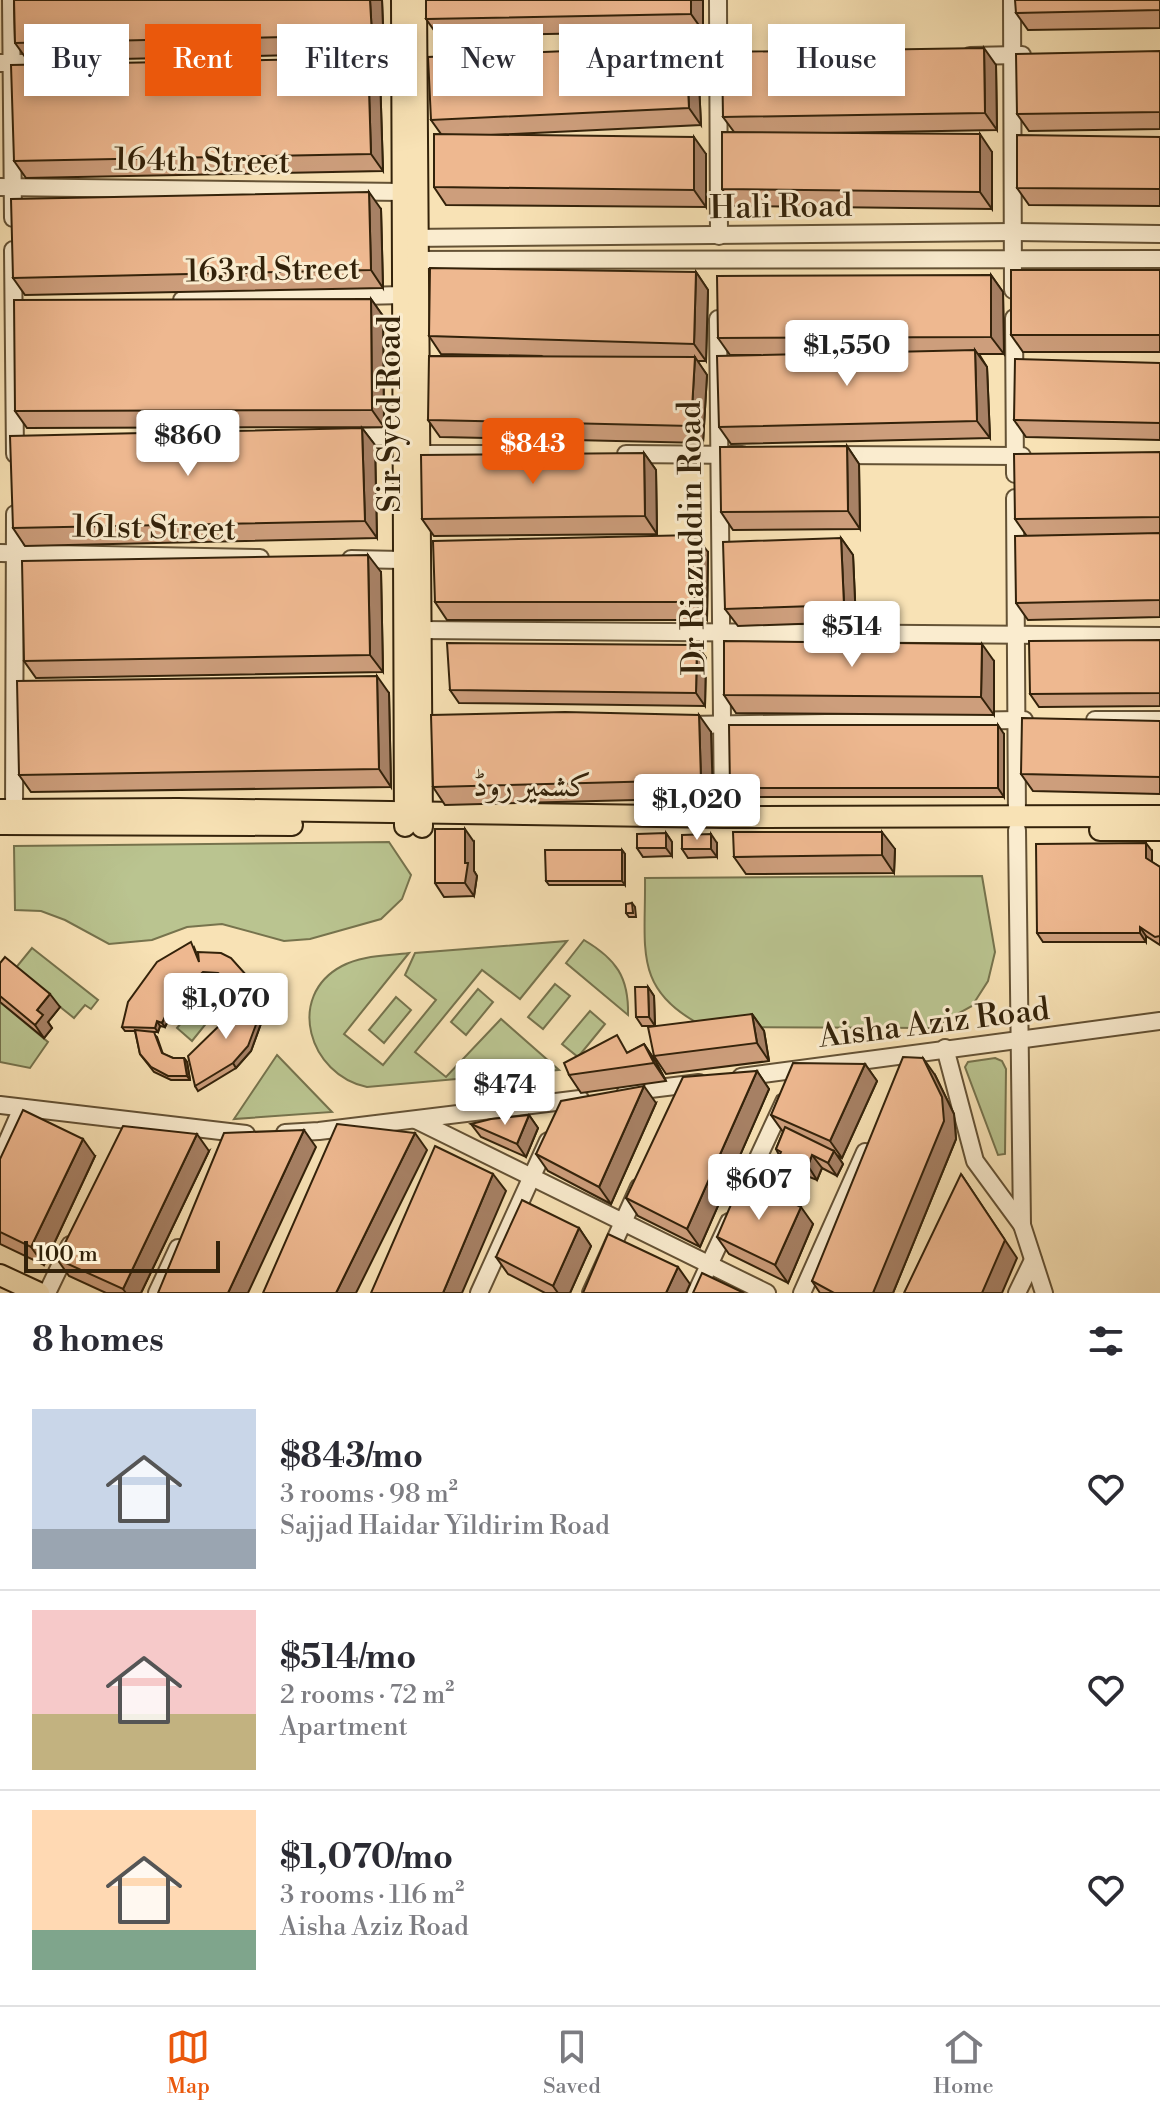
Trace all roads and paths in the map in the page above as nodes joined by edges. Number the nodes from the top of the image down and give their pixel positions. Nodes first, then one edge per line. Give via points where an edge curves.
1 (11, 0) edge
2 (402, 0) edge
3 (416, 0) edge
4 (718, 0) edge
5 (1012, 0) edge
6 (408, 24) edge
7 (410, 24) edge
8 (719, 24) edge
9 (1042, 55) edge
10 (951, 56) edge
11 (1013, 56) junction
12 (752, 58) edge
13 (766, 58) edge
14 (6, 63) edge
15 (137, 63) edge
16 (414, 96) edge
17 (416, 96) edge
18 (720, 96) edge
19 (6, 187) edge
20 (403, 192) junction
21 (1013, 232) junction
22 (1160, 234) edge
23 (721, 236) junction
24 (411, 238) junction
25 (1013, 259) junction
26 (1160, 259) edge
27 (411, 260) junction
28 (720, 263) junction
29 (404, 295) junction
30 (170, 300) edge
31 (14, 303) edge
32 (718, 304) edge
33 (405, 436) junction
34 (327, 437) edge
35 (420, 454) junction
36 (514, 454) edge
37 (608, 454) edge
38 (718, 454) junction
39 (765, 455) edge
40 (811, 455) edge
41 (1014, 456) junction
42 (1044, 456) edge
43 (15, 467) edge
44 (412, 486) junction
45 (15, 496) edge
46 (8, 553) edge
47 (278, 558) edge
48 (340, 559) edge
49 (402, 560) junction
50 (421, 630) junction
51 (721, 632) junction
52 (1160, 636) edge
53 (1016, 638) junction
54 (412, 663) junction
55 (15, 688) edge
56 (1016, 720) junction
57 (1045, 720) edge
58 (1073, 720) edge
59 (1160, 720) edge
60 (674, 724) edge
61 (721, 725) junction
62 (1160, 816) edge
63 (7, 817) edge
64 (723, 817) junction
65 (414, 821) junction
66 (1017, 824) junction
67 (1160, 830) edge
68 (1160, 1021) edge
69 (1022, 1040) junction
70 (945, 1048) junction
71 (900, 1054) junction
72 (789, 1071) junction
73 (900, 1073) edge
74 (0, 1105) edge
75 (22, 1108) junction
76 (560, 1114) junction
77 (415, 1120) junction
78 (869, 1142) edge
79 (0, 1158) edge
80 (647, 1170) edge
81 (531, 1178) junction
82 (622, 1223) junction
83 (1022, 1225) junction
84 (184, 1235) edge
85 (75, 1236) edge
86 (1033, 1260) junction
87 (709, 1265) junction
88 (0, 1275) edge
89 (39, 1293) edge
90 (47, 1293) edge
91 (157, 1293) edge
92 (479, 1293) edge
93 (591, 1293) edge
94 (696, 1293) edge
95 (767, 1293) edge
96 (802, 1293) edge
97 (1017, 1293) edge
98 (1044, 1293) edge

1 - 14 street
2 - 6 main road, Sir Syed Road
3 - 7 main road, Sir Syed Road
4 - 8 street
5 - 11 street
9 - 11 street
10 - 11 street
11 - 21 street
12 - 13 street
14 - 15 street
14 - 19 street
16 - 20 main road, Sir Syed Road
17 - 24 main road, Sir Syed Road
18 - 23 street
19 - 20 street, 164th Street
19 - 31 street
20 - 24 main road, Sir Syed Road
21 - 22 street, Hali Road
21 - 23 street, Hali Road
21 - 25 street
23 - 24 street, Hali Road
23 - 28 street
23 - 28 street
24 - 27 main road, Sir Syed Road
25 - 26 street, Hali Road
25 - 28 street, Hali Road
25 - 41 street via 1021,365
27 - 28 street, Hali Road
27 - 29 main road, Sir Syed Road
27 - 35 main road, Sir Syed Road
29 - 30 street, 163rd Street
29 - 33 main road, Sir Syed Road
31 - 43 street via 22,439
32 - 38 street, Dr Riazuddin Road
33 - 34 street
33 - 44 main road, Sir Syed Road
35 - 36 street
35 - 44 main road, Sir Syed Road
37 - 38 street
38 - 39 street
38 - 51 street, Dr Riazuddin Road
40 - 41 street
41 - 42 street
41 - 53 street
44 - 49 main road, Sir Syed Road
44 - 50 main road, Sir Syed Road via 428,547
45 - 46 street
46 - 47 street, 161st Street
46 - 55 street
48 - 49 street
49 - 54 main road, Sir Syed Road
50 - 51 street
50 - 54 main road, Sir Syed Road
51 - 53 street
51 - 61 street, Dr Riazuddin Road
52 - 53 street
53 - 56 street
54 - 65 main road, Sir Syed Road via 430,722
54 - 65 main road, Sir Syed Road via 396,688
55 - 63 street
56 - 57 street
56 - 61 street
56 - 66 street
58 - 59 street
60 - 61 street
61 - 64 street, Dr Riazuddin Road
62 - 66 main road, کشمیر روڈ
63 - 65 main road, کشمیر روڈ via 178,809
64 - 65 main road, کشمیر روڈ
64 - 66 main road, کشمیر روڈ
65 - 66 main road, کشمیر روڈ
66 - 67 main road, کشمیر روڈ
66 - 69 street
68 - 69 street, Aisha Aziz Road
69 - 70 street, Aisha Aziz Road
69 - 83 street
70 - 71 street, Aisha Aziz Road
70 - 83 street via 972,1168
71 - 72 street, Aisha Aziz Road
71 - 73 street
72 - 76 street, Aisha Aziz Road via 677,1094 606,1095
72 - 87 street via 790,1090
74 - 75 street, Aisha Aziz Road
75 - 77 street, Aisha Aziz Road via 228,1141 338,1136
75 - 79 street
76 - 77 street, Aisha Aziz Road
76 - 81 street
77 - 81 street via 445,1143
78 - 96 street
80 - 82 street
81 - 82 street
81 - 92 street
82 - 87 street
82 - 93 street
83 - 86 street
84 - 91 street
85 - 90 street
86 - 97 street
86 - 98 street
87 - 94 street
87 - 95 street
88 - 89 main road

